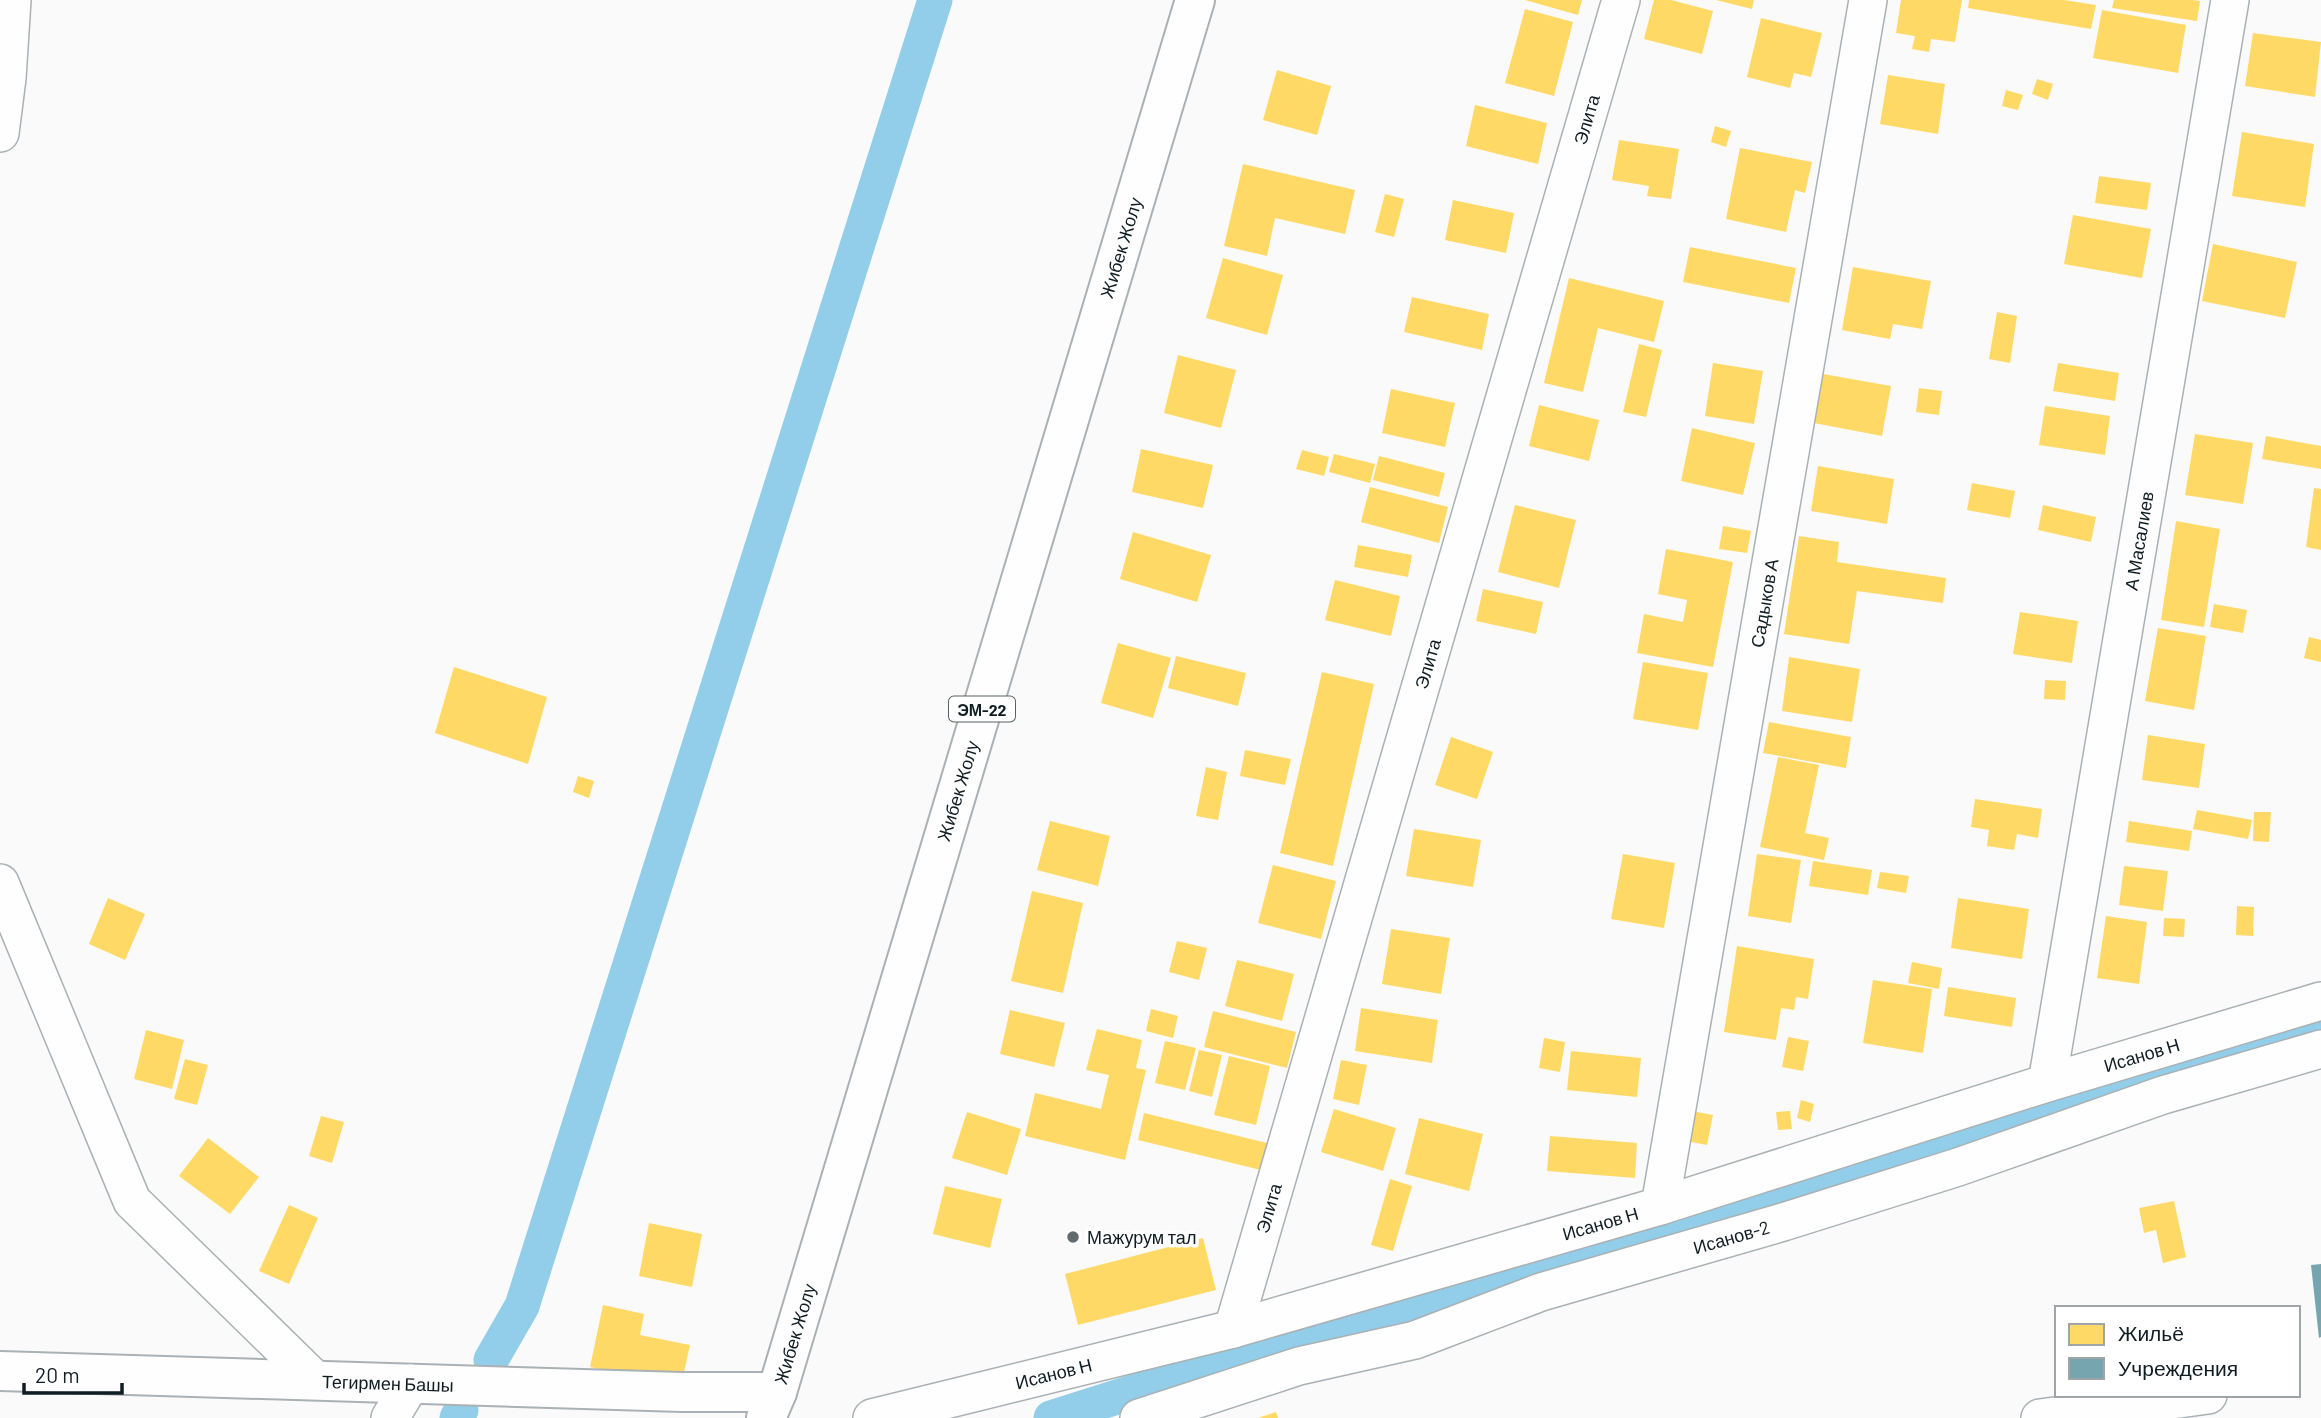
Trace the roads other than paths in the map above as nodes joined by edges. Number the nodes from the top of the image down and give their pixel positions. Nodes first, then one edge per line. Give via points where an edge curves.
1 (12, 0) edge
2 (1195, 0) edge
3 (1621, 0) edge
4 (1868, 0) edge
5 (2230, 0) edge
6 (0, 133) edge
7 (0, 883) edge
8 (2321, 1001) edge
9 (2321, 1049) edge
10 (2047, 1083) junction
11 (1660, 1206) junction
12 (1233, 1329) junction
13 (0, 1371) edge
14 (315, 1380) junction
15 (411, 1383) junction
16 (2193, 1397) edge
17 (772, 1405) edge
18 (390, 1418) edge
19 (872, 1418) edge
20 (1139, 1418) edge
21 (2040, 1418) edge

1 - 6 street
2 - 17 main road, Жибек Жолу / ЭМ-22
3 - 12 street, Элита
4 - 11 street, Садыков А
5 - 10 street, А Масалиев
7 - 14 street via 132,1201
8 - 10 street, Исанов Н
9 - 20 street, Исанов-2 via 2163,1095 1796,1218 1541,1292 1415,1340 1299,1366
10 - 11 street, Исанов Н
11 - 12 street, Исанов Н
12 - 19 street, Исанов Н
13 - 14 main road, Тегирмен Башы
14 - 15 main road, Тегирмен Башы
15 - 17 main road, Тегирмен Башы via 682,1392
15 - 18 street
16 - 21 street

